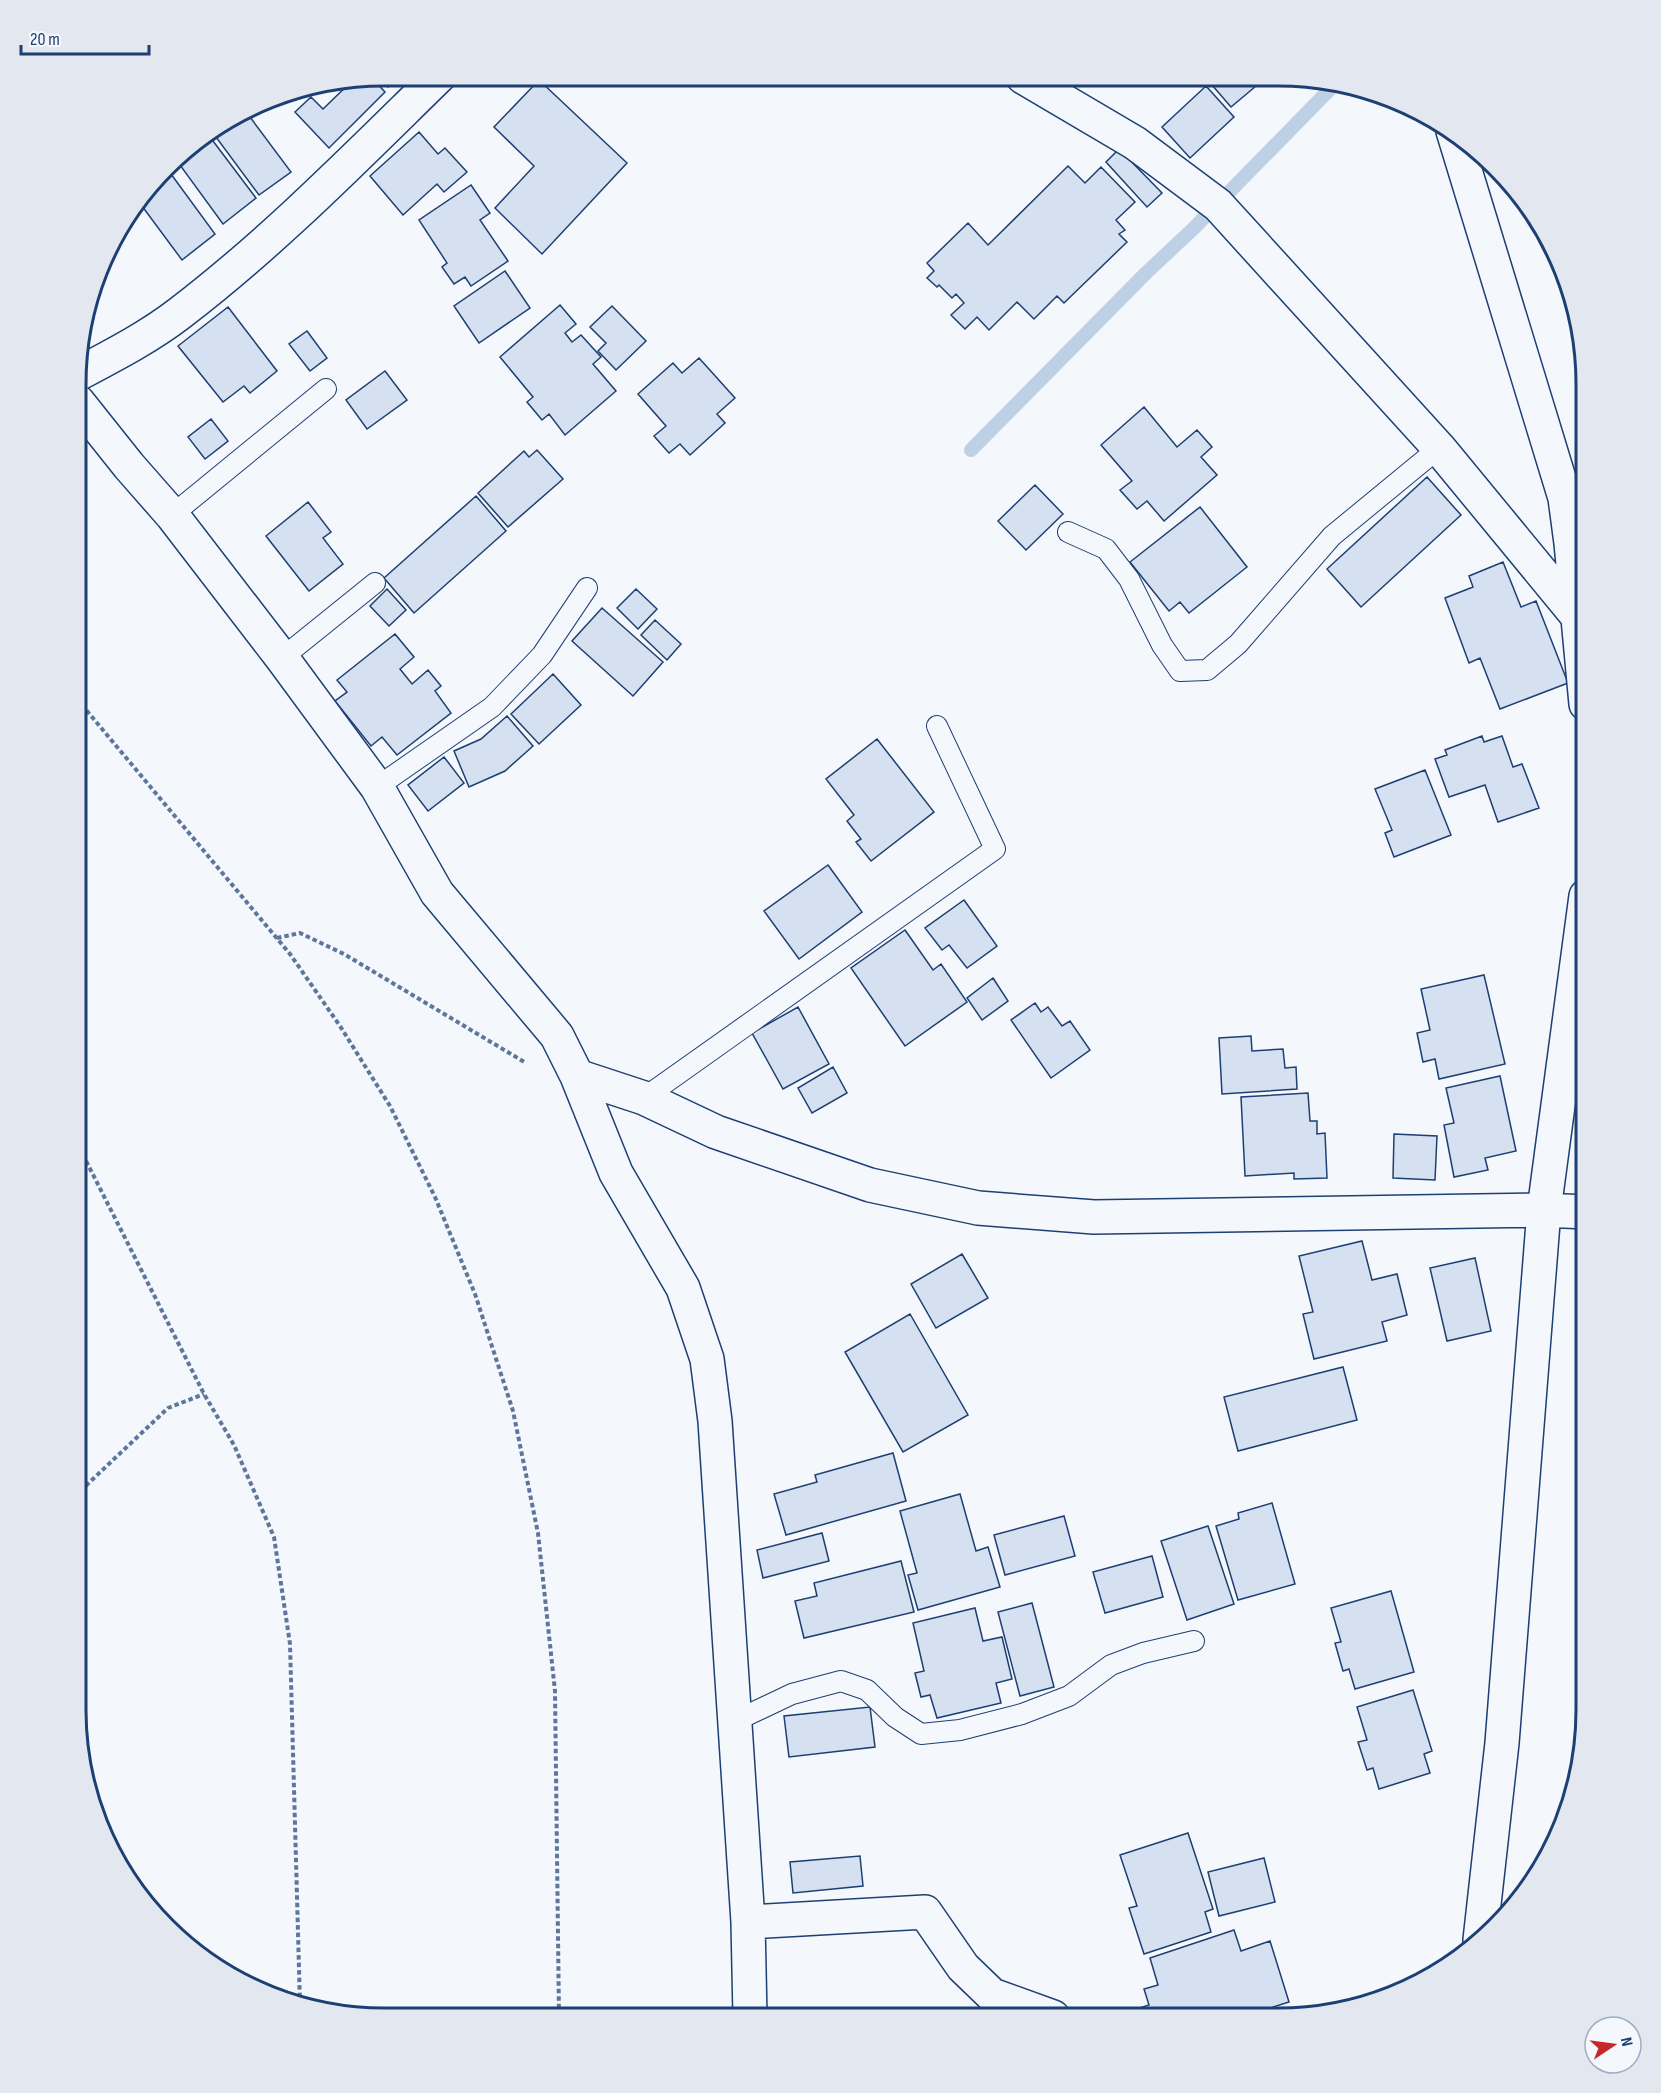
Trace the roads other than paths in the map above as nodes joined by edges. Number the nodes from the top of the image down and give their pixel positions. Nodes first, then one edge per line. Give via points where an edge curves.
1 (429, 86) edge
2 (1038, 86) edge
3 (1458, 146) edge
4 (86, 370) edge
5 (326, 389) dead end
6 (86, 412) edge
7 (1439, 448) junction
8 (172, 515) junction
9 (1068, 532) dead end
10 (375, 583) dead end
11 (587, 588) dead end
12 (1576, 592) edge
13 (1576, 614) edge
14 (282, 658) junction
15 (937, 726) dead end
16 (377, 787) junction
17 (1576, 1033) edge
18 (577, 1076) junction
19 (644, 1098) junction
20 (1563, 1211) edge
21 (1194, 1641) dead end
22 (735, 1721) junction
23 (748, 1922) junction
24 (1482, 1926) edge
25 (750, 2008) edge
26 (1028, 2008) edge

1 - 4 street via 239,265 178,315
2 - 7 street via 1136,143 1218,205
3 - 12 street via 1565,498
5 - 8 lane
6 - 8 street
7 - 9 lane via 1332,536 1238,644 1208,670 1180,671 1162,645 1129,579 1106,549
7 - 13 street
8 - 14 street
10 - 14 lane
11 - 16 lane via 542,655 492,707
14 - 16 street
15 - 19 lane via 995,849
16 - 18 street via 437,892 557,1036
17 - 20 street
18 - 19 street
18 - 22 street via 616,1173 683,1288 707,1359 716,1421
19 - 20 street via 716,1132 870,1185 978,1208 1094,1216
20 - 24 street
21 - 22 lane via 1111,1665 1069,1696 1022,1714 960,1730 921,1734 895,1717 867,1690 841,1681 792,1694
22 - 23 street
23 - 25 street
23 - 26 street via 925,1912 963,1967 992,1995

